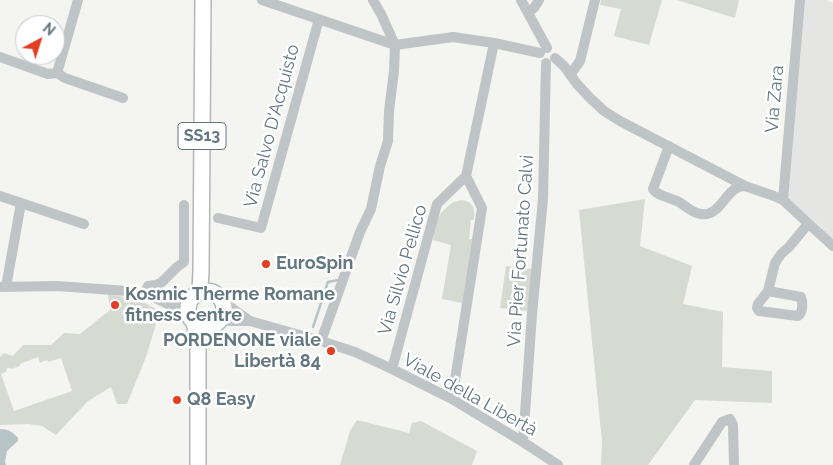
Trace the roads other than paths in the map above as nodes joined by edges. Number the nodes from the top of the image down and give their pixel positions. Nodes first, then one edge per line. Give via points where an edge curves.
1 (78, 0) edge
2 (203, 0) edge
3 (262, 0) edge
4 (374, 0) edge
5 (521, 0) edge
6 (539, 0) edge
7 (595, 0) edge
8 (800, 0) edge
9 (528, 13) junction
10 (319, 19) junction
11 (494, 43) junction
12 (395, 45) junction
13 (544, 50) junction
14 (0, 57) edge
15 (550, 61) junction
16 (57, 73) junction
17 (570, 75) junction
18 (123, 98) dead end
19 (669, 146) junction
20 (466, 176) junction
21 (746, 186) junction
22 (0, 196) edge
23 (783, 200) junction
24 (21, 203) junction
25 (184, 205) dead end
26 (218, 218) dead end
27 (84, 224) dead end
28 (808, 224) junction
29 (833, 246) edge
30 (3, 287) edge
31 (768, 292) dead end
32 (147, 295) junction
33 (201, 303) junction
34 (250, 320) junction
35 (217, 323) junction
36 (321, 341) junction
37 (198, 350) junction
38 (392, 369) junction
39 (452, 399) junction
40 (523, 442) junction
41 (198, 465) edge
42 (558, 465) edge
43 (694, 465) edge
44 (734, 465) edge

1 - 16 street
2 - 33 main road, SS13
3 - 10 street
4 - 12 street
5 - 9 street
6 - 9 street
7 - 17 street via 580,61
8 - 23 street, Via Zara
9 - 13 street
10 - 12 street
10 - 26 street, Via Salvo D'Acquisto via 261,228
11 - 12 street via 453,37
11 - 13 street
11 - 20 street
12 - 36 street via 388,141 372,209 360,232
13 - 15 street via 540,56 542,60
14 - 16 street via 48,74
15 - 17 street via 564,66
15 - 40 street, Via Pier Fortunato Calvi via 543,199
16 - 18 street
17 - 19 street via 604,111
19 - 21 street
19 - 21 street via 653,189 658,194 680,202 696,213 706,214 717,209 736,188
20 - 38 street, Via Silvio Pellico via 438,204
20 - 39 street via 482,208
21 - 23 street
22 - 24 street
23 - 28 street
24 - 27 street
24 - 30 street
25 - 32 street via 184,262 161,283 148,286
28 - 29 street
28 - 31 street via 775,263
30 - 32 street, Viale della Libertà via 57,286
32 - 33 street, Viale della Libertà via 170,305
33 - 34 street, Viale della Libertà
33 - 35 main road, SS13 via 224,311
33 - 35 main road via 201,327
33 - 37 main road, SS13
34 - 35 street, Viale della Libertà
34 - 36 street, Viale della Libertà
35 - 37 main road, SS13
36 - 38 street, Viale della Libertà
37 - 41 main road, SS13
38 - 39 street, Viale della Libertà
39 - 40 street, Viale della Libertà
40 - 42 street, Viale della Libertà
43 - 44 street via 722,422 730,419

